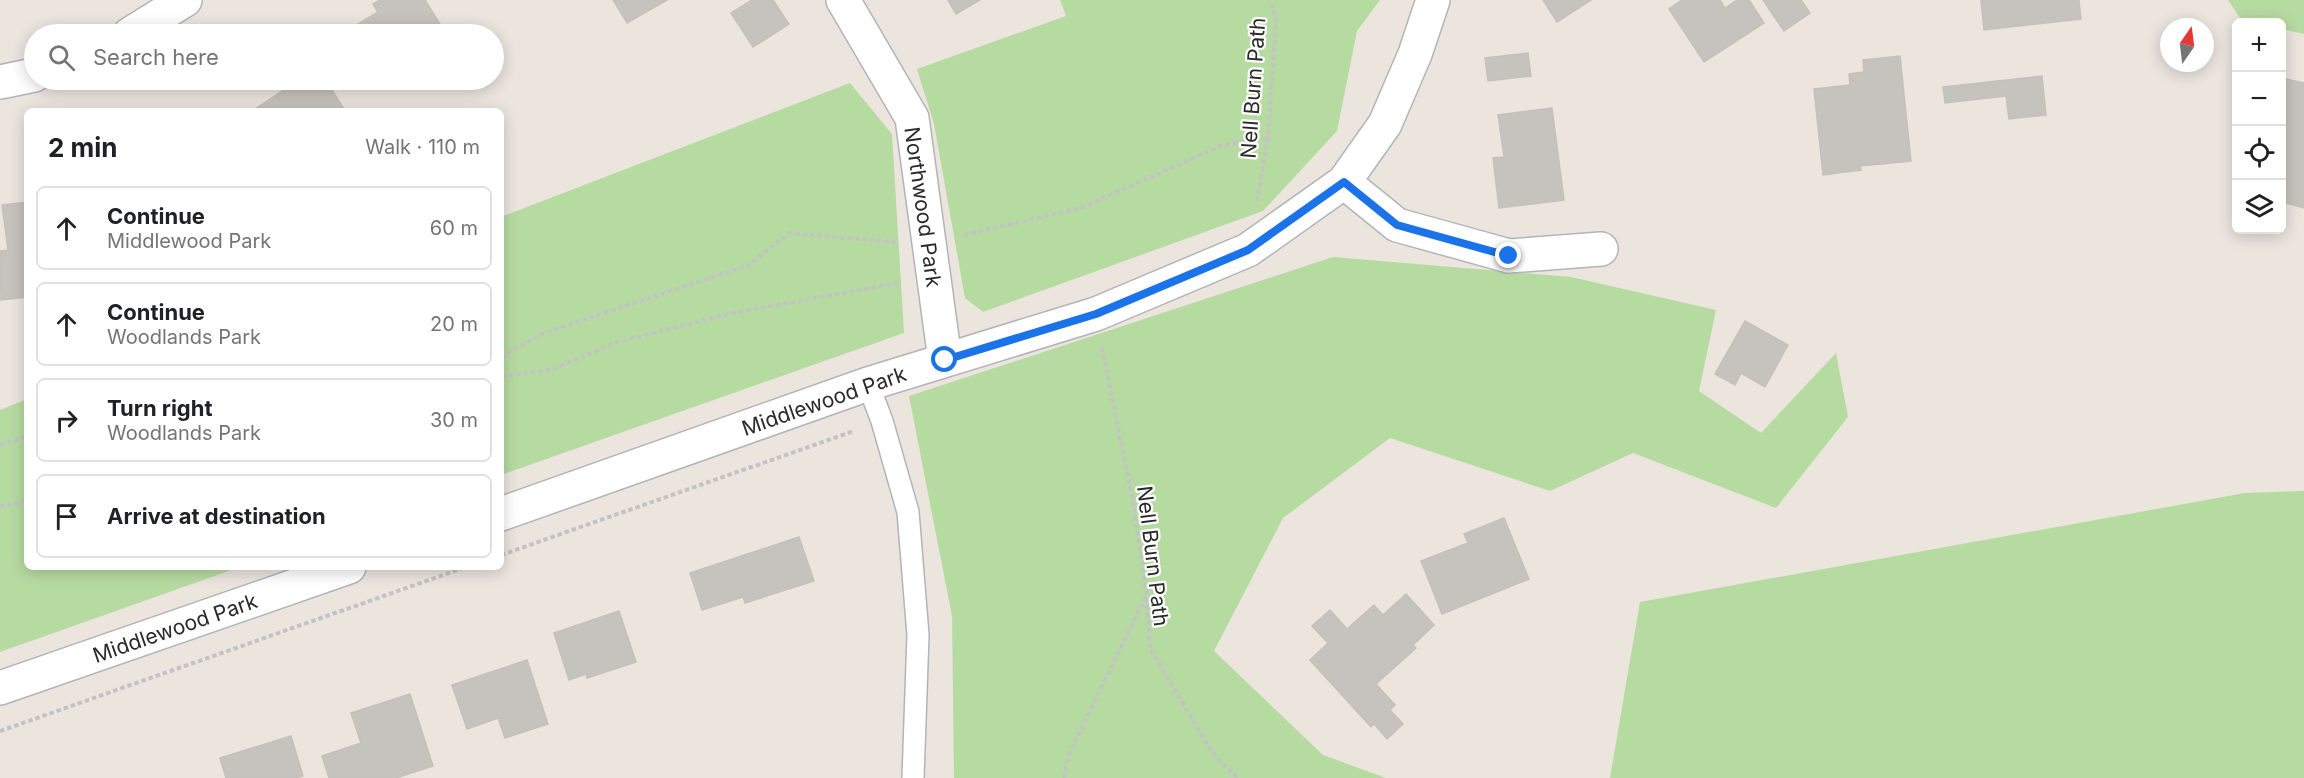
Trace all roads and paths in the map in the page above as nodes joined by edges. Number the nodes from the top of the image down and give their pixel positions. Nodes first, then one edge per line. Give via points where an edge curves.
1 (185, 0) edge
2 (843, 0) edge
3 (1270, 0) edge
4 (1433, 0) edge
5 (146, 24) edge
6 (24, 77) edge
7 (0, 82) edge
8 (1268, 138) junction
9 (1344, 182) junction
10 (928, 243) junction
11 (1600, 249) dead end
12 (1248, 250) junction
13 (932, 277) junction
14 (1096, 314) junction
15 (504, 355) edge
16 (945, 360) junction
17 (504, 376) edge
18 (868, 384) junction
19 (882, 421) junction
20 (24, 437) edge
21 (0, 444) edge
22 (24, 501) edge
23 (0, 507) edge
24 (504, 513) edge
25 (504, 554) edge
26 (341, 570) edge
27 (457, 570) edge
28 (1147, 596) junction
29 (0, 688) edge
30 (0, 731) edge
31 (913, 778) edge
32 (1064, 778) edge
33 (1237, 778) edge

1 - 5 street
2 - 10 street, Northwood Park via 912,118
3 - 8 path, Nell Burn Path via 1276,21
4 - 9 street, Middlewood Park via 1385,124
6 - 7 street
8 - 10 path via 1223,145 1080,208
8 - 12 path, Nell Burn Path
9 - 11 street via 1397,225 1509,256
9 - 12 street, Middlewood Park
10 - 13 street, Northwood Park
10 - 15 path via 789,233 749,265 541,334
12 - 14 street, Middlewood Park
13 - 16 street, Northwood Park
13 - 17 path via 733,313 617,342 551,370
14 - 16 street, Middlewood Park
14 - 28 path, Nell Burn Path
16 - 18 street, Middlewood Park
18 - 19 lane
18 - 24 street, Middlewood Park
19 - 25 path
19 - 31 lane via 908,512 910,534 918,635
20 - 21 path
22 - 23 path
26 - 29 street, Middlewood Park
27 - 30 path
28 - 32 path via 1068,756
28 - 33 path, Nell Burn Path via 1150,648 1213,754

